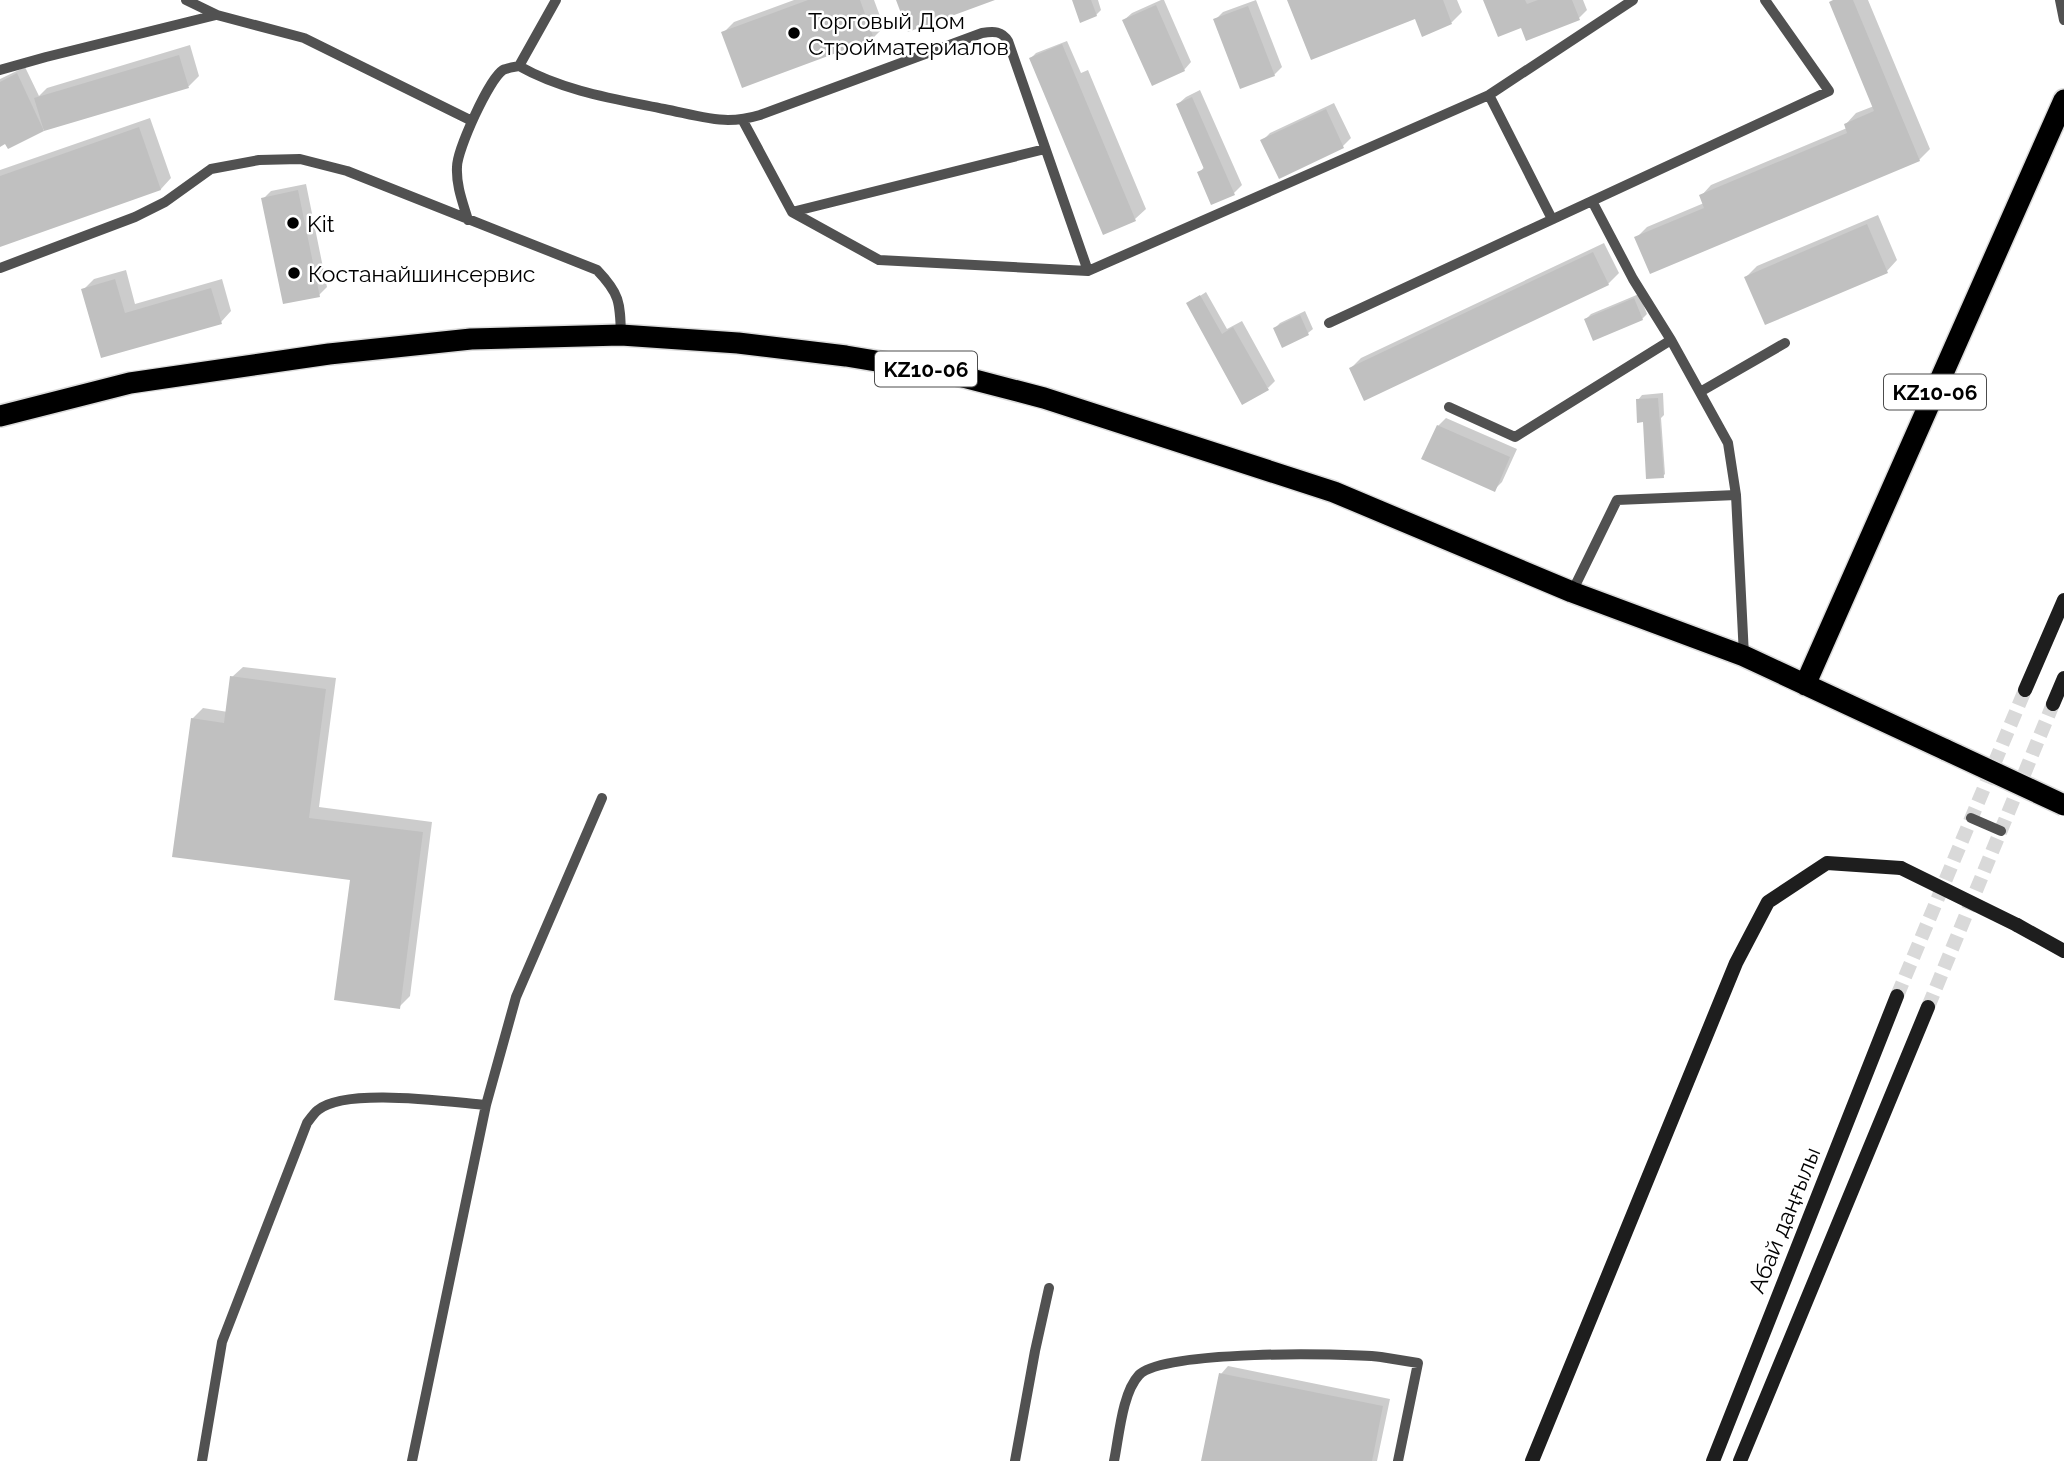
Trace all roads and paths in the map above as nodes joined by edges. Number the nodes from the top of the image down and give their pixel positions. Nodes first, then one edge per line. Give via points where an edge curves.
1 (186, 0) edge
2 (556, 0) edge
3 (1633, 0) edge
4 (1765, 0) edge
5 (2060, 0) edge
6 (217, 15) junction
7 (2064, 20) edge
8 (519, 66) junction
9 (0, 70) edge
10 (1489, 95) junction
11 (2064, 100) edge
12 (742, 119) junction
13 (472, 121) junction
14 (1045, 149) junction
15 (1592, 201) junction
16 (792, 212) junction
17 (1552, 219) junction
18 (468, 220) junction
19 (0, 268) edge
20 (1088, 271) junction
21 (1329, 323) dead end
22 (621, 335) junction
23 (1671, 340) junction
24 (1785, 342) dead end
25 (1700, 392) junction
26 (1450, 407) dead end
27 (0, 416) edge
28 (1736, 495) junction
29 (1572, 592) junction
30 (2064, 600) edge
31 (1744, 656) junction
32 (2064, 678) edge
33 (1805, 685) junction
34 (2025, 690) tunnel mouth
35 (2053, 705) tunnel mouth
36 (603, 799) dead end
37 (2064, 805) edge
38 (1971, 818) dead end
39 (2001, 831) dead end
40 (2064, 951) edge
41 (1897, 996) tunnel mouth
42 (1928, 1007) tunnel mouth
43 (486, 1105) junction
44 (1049, 1288) dead end
45 (202, 1461) edge
46 (412, 1461) edge
47 (1015, 1461) edge
48 (1114, 1461) edge
49 (1398, 1461) edge
50 (1532, 1461) edge
51 (1713, 1461) edge
52 (1740, 1461) edge

1 - 6 lane
2 - 8 lane
3 - 10 lane
4 - 15 lane via 1829,91
5 - 7 lane
6 - 9 lane
6 - 13 lane via 304,38
8 - 12 lane via 593,94 705,117
8 - 13 lane via 503,71
10 - 17 lane
10 - 20 lane
11 - 33 highway, KZ10-06
12 - 14 lane via 982,33 998,32 1009,41
12 - 16 lane
13 - 18 lane via 457,164
14 - 16 lane
14 - 20 lane
15 - 17 lane
15 - 23 lane
16 - 20 lane via 879,260
17 - 21 lane
18 - 19 lane via 347,171 300,159 258,160 211,169 165,202
18 - 22 lane via 597,270 613,287 621,310
22 - 27 highway, KZ10-06 via 471,338 329,354 130,383
22 - 29 highway, KZ10-06 via 846,356 948,373 1044,398 1334,492
23 - 25 lane
23 - 26 lane via 1515,437
24 - 25 lane
25 - 28 lane via 1728,443
28 - 29 lane via 1617,500
28 - 31 lane
29 - 31 highway, KZ10-06
30 - 34 main road
31 - 33 highway, KZ10-06
32 - 35 main road
33 - 37 highway, KZ10-06, bridge
36 - 43 lane via 516,997
38 - 39 lane
40 - 50 main road, bridge via 1901,868 1827,863 1768,902 1736,963
41 - 51 main road, Абай даңғылы
42 - 52 main road
43 - 45 lane via 380,1097 335,1102 318,1109 307,1123 222,1342
43 - 46 lane
44 - 47 lane
48 - 49 lane via 1124,1409 1140,1373 1182,1359 1214,1356 1338,1356 1418,1363

